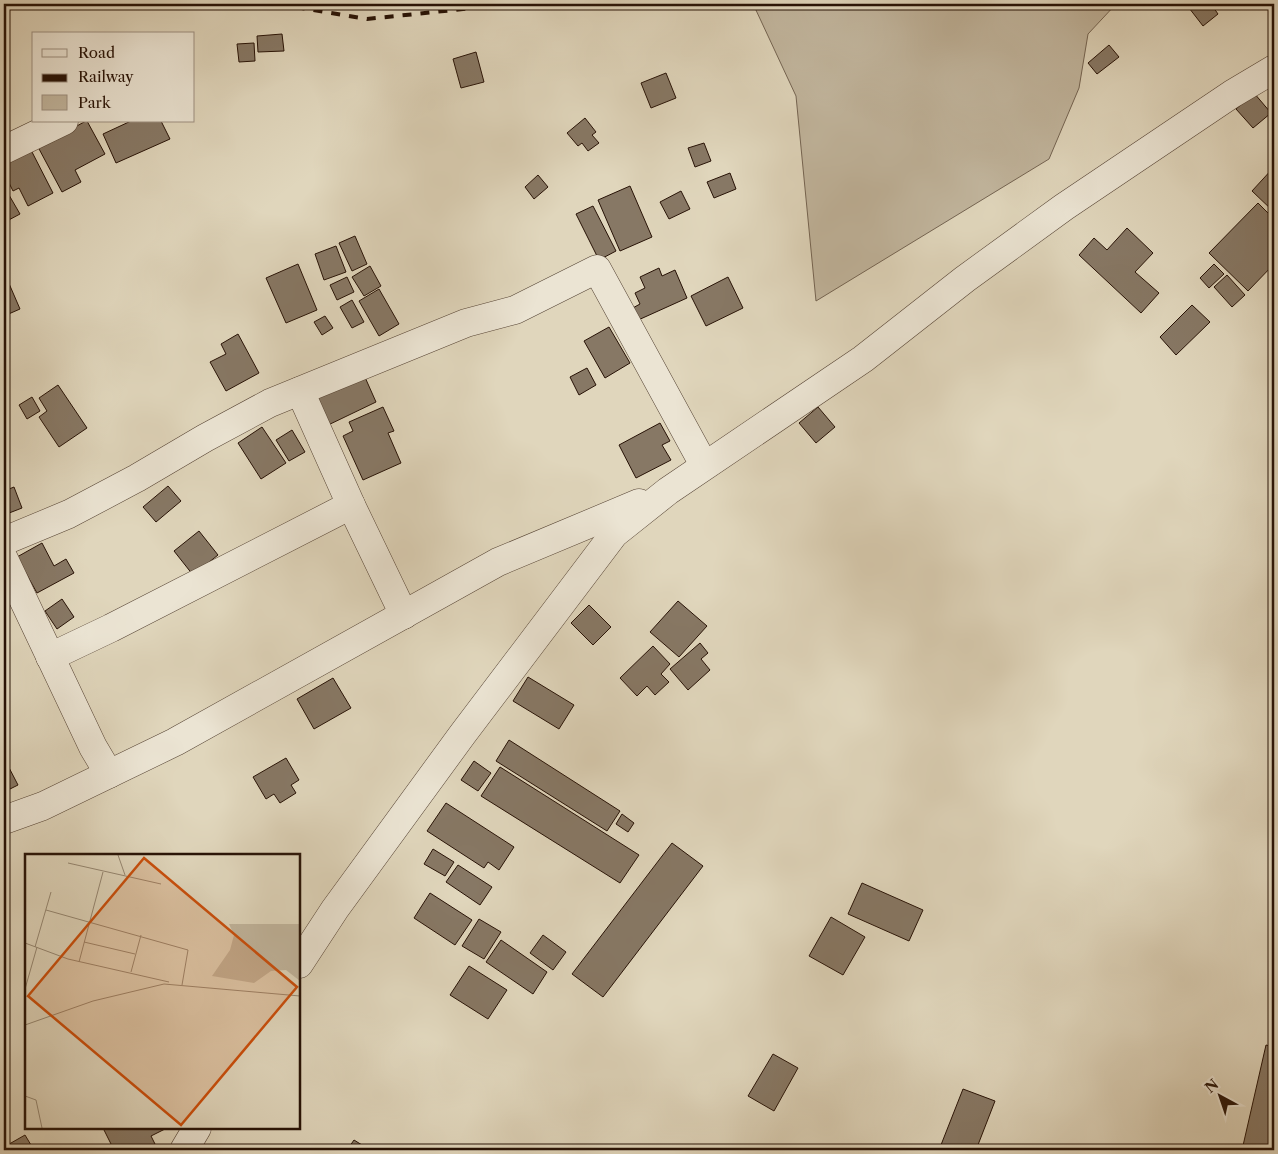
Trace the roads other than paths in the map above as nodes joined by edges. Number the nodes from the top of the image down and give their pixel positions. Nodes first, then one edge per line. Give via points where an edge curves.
1 (1274, 69) edge
2 (62, 122) edge
3 (4, 150) edge
4 (300, 390) junction
5 (704, 465) junction
6 (668, 491) junction
7 (351, 504) junction
8 (570, 532) junction
9 (4, 541) edge
10 (4, 559) edge
11 (594, 562) junction
12 (404, 615) junction
13 (50, 657) junction
14 (109, 774) junction
15 (4, 820) edge
16 (300, 962) edge
17 (196, 1129) edge
18 (184, 1150) edge

1 - 5 street via 1064,207 863,359
2 - 3 street
4 - 5 street via 466,323 515,310 597,269
4 - 7 street
4 - 9 street via 270,403 68,514
5 - 6 street
6 - 8 street
6 - 11 street via 614,534
7 - 12 street
7 - 13 street
8 - 11 street via 581,540
8 - 12 street via 498,562
10 - 13 street
11 - 16 street via 462,735 335,909
12 - 14 street via 175,742
13 - 14 street
14 - 15 street via 43,806
17 - 18 street

